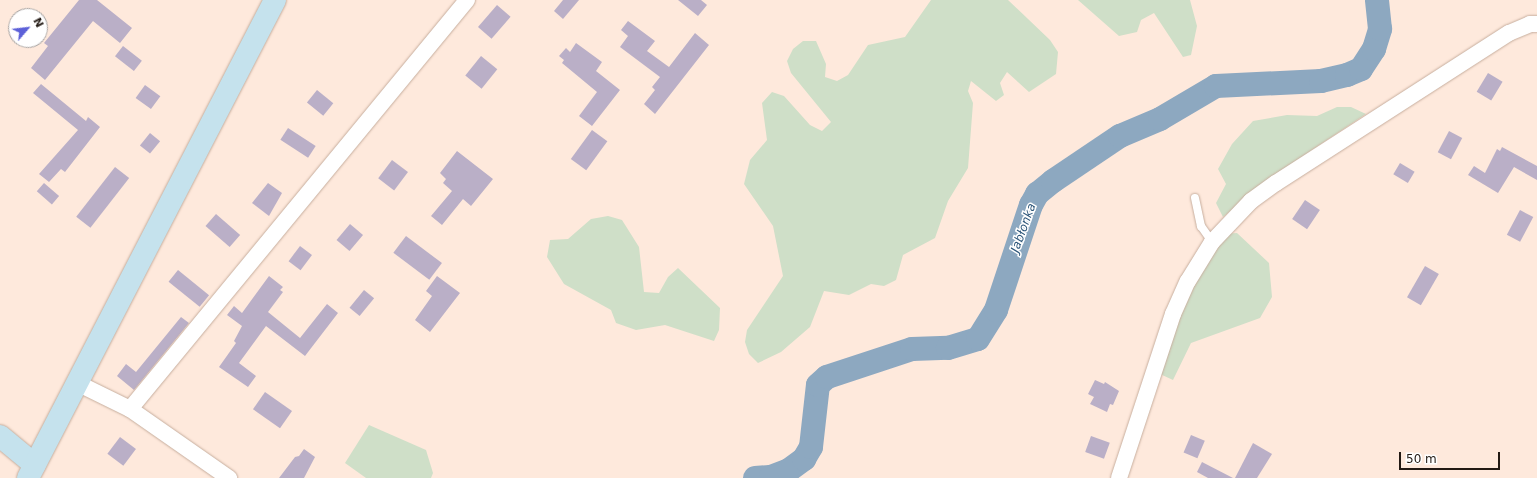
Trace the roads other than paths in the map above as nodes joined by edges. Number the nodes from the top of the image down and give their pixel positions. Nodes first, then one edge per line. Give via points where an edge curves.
1 (275, 0) edge
2 (466, 0) edge
3 (1537, 24) edge
4 (1195, 198) dead end
5 (1212, 242) junction
6 (77, 383) junction
7 (130, 409) junction
8 (0, 436) edge
9 (32, 471) edge
10 (229, 478) edge
11 (1120, 478) edge

1 - 6 main road
2 - 7 street
3 - 5 street via 1530,24 1509,33 1276,183 1251,201
4 - 5 lane via 1200,226
5 - 11 street via 1188,281 1173,314
6 - 7 street
6 - 9 main road
7 - 10 street
8 - 9 main road

